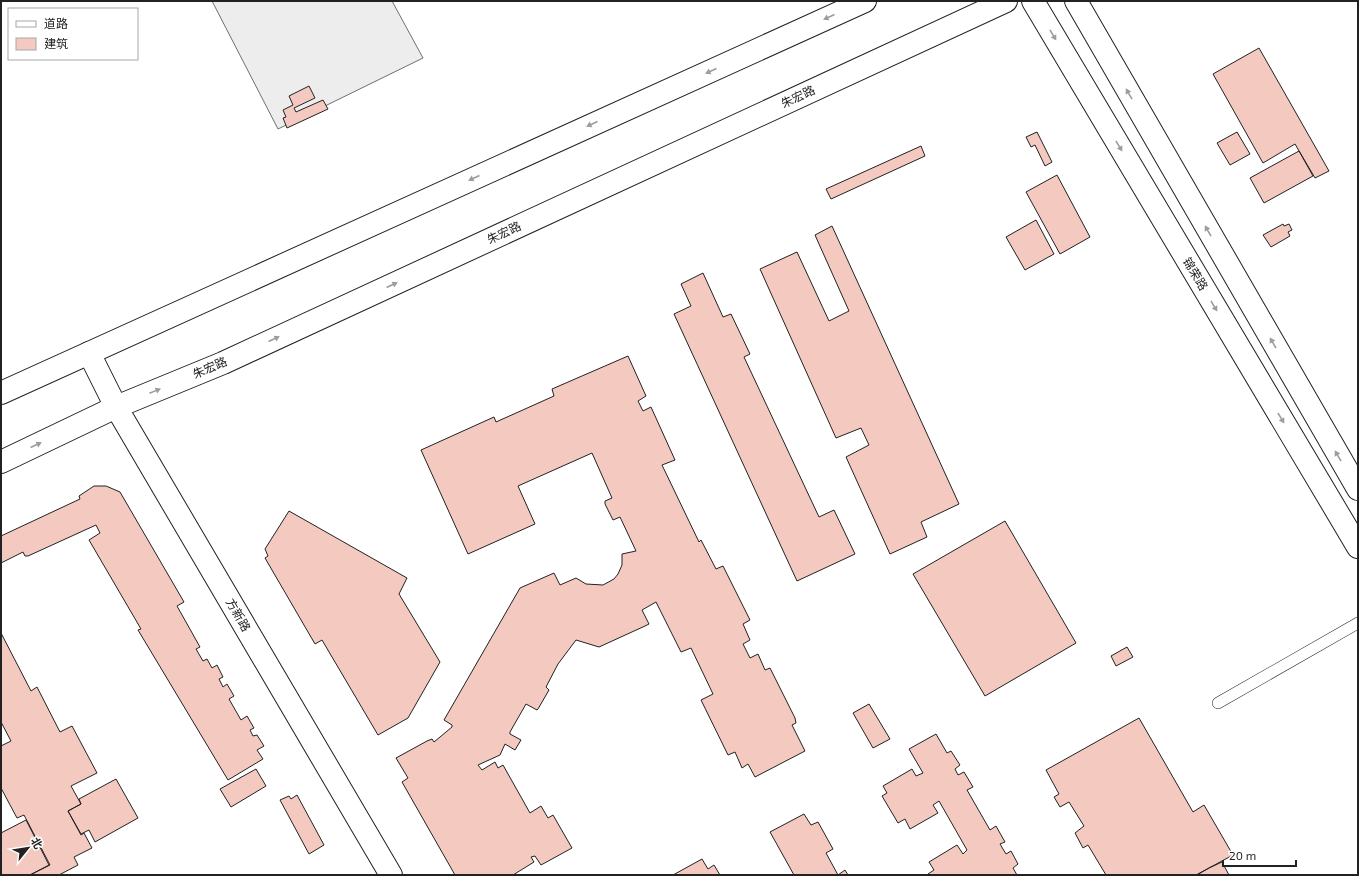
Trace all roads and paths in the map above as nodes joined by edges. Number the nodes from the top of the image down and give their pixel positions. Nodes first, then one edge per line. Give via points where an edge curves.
1 (865, 1) edge
2 (1006, 1) edge
3 (1033, 1) edge
4 (1076, 1) edge
5 (89, 353) junction
6 (1, 393) edge
7 (116, 407) junction
8 (1, 462) edge
9 (1358, 490) edge
10 (1358, 547) edge
11 (1358, 623) edge
12 (1218, 703) dead end
13 (391, 875) edge

1 -> 5 main road
7 -> 2 main road, 朱宏路 via 223,363
3 -> 10 main road, 锦荣路
9 -> 4 main road
5 - 6 main road
5 - 7 main road, 方新路
8 -> 7 main road, 朱宏路
7 - 13 main road, 方新路
11 - 12 lane

